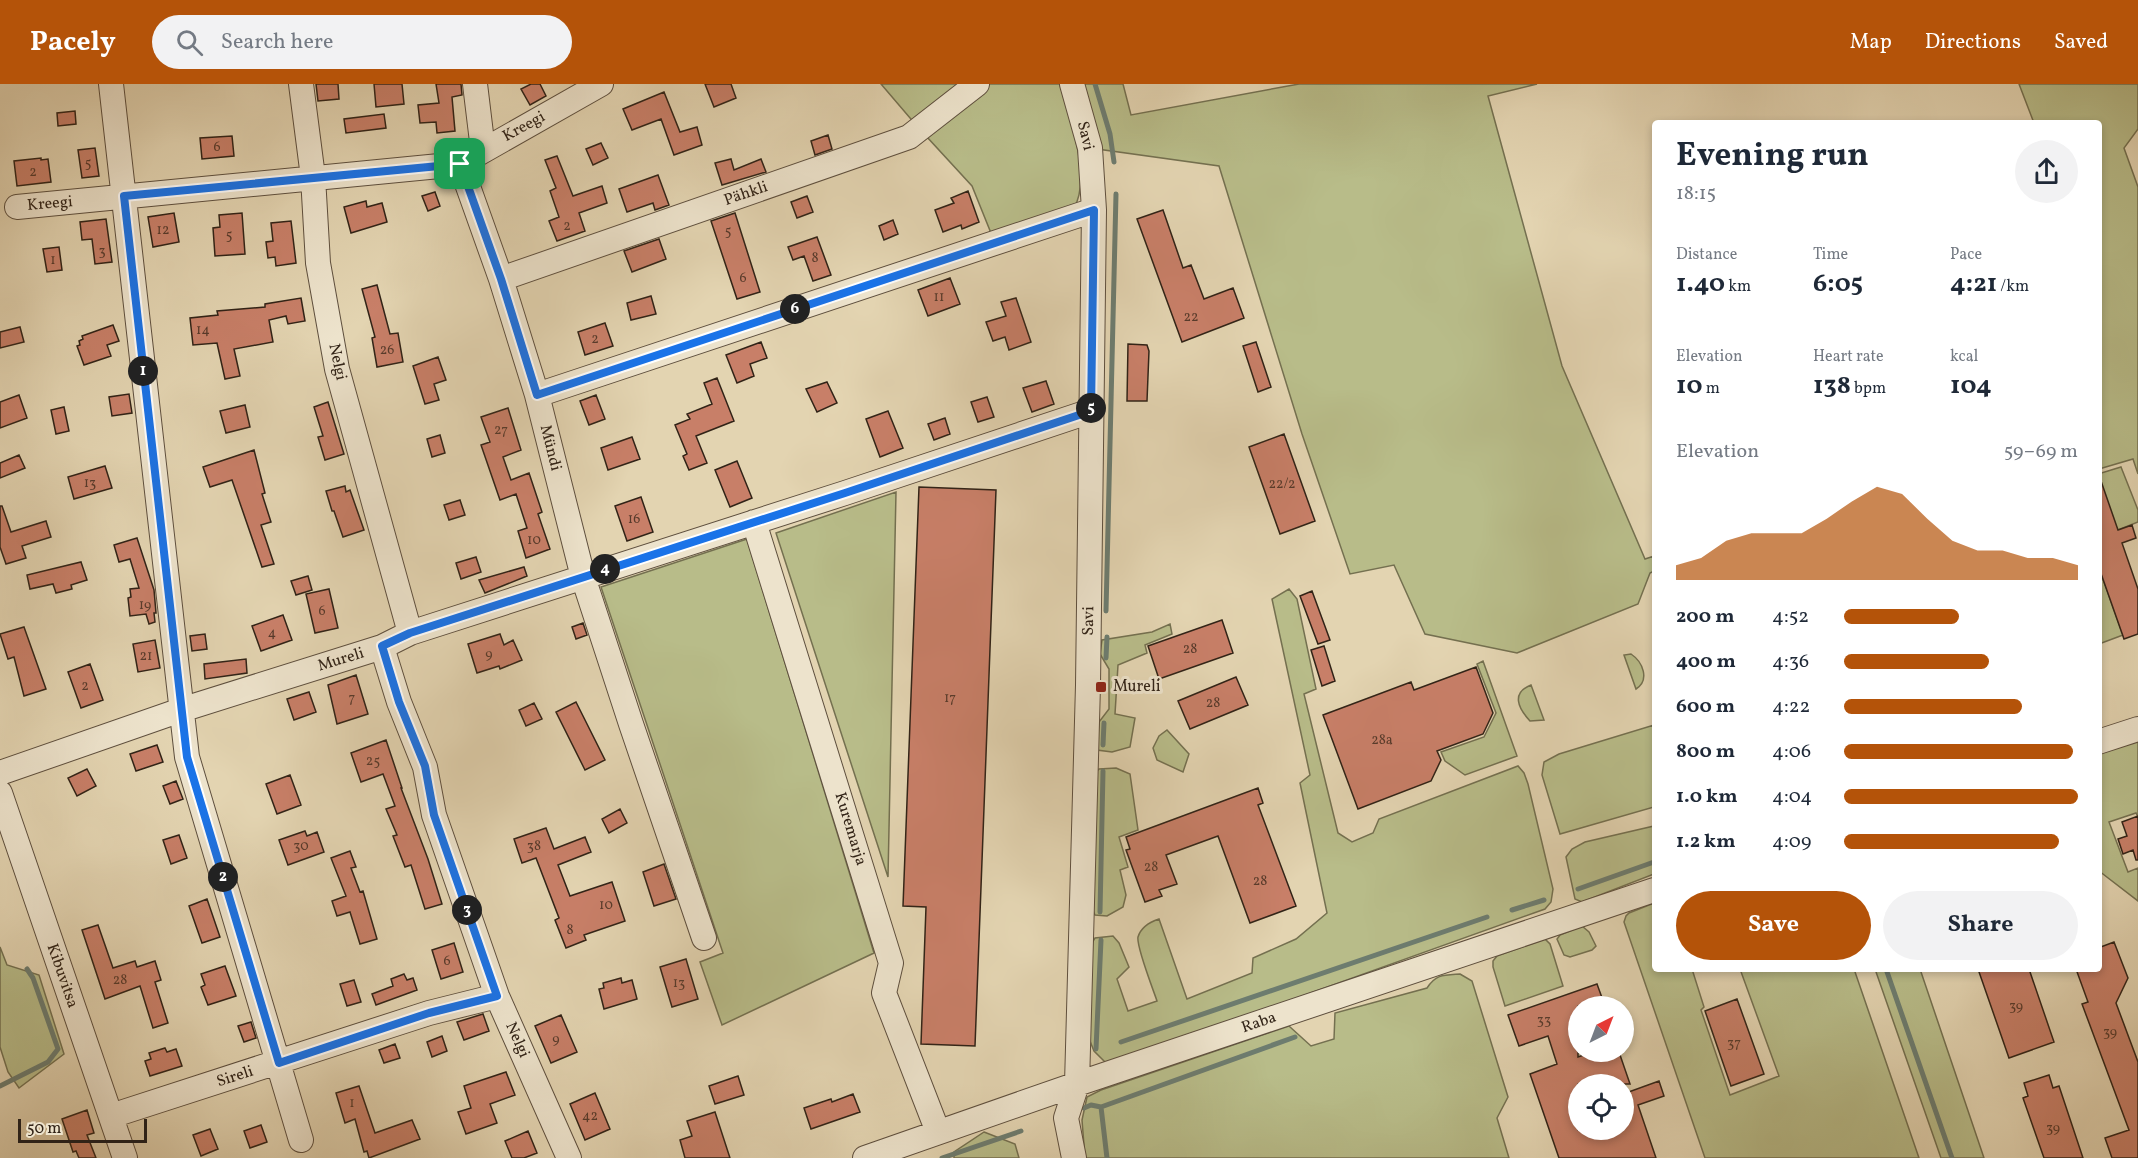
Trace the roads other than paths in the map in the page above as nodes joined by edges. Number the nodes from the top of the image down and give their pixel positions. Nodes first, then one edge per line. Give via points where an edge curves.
1 (111, 84) edge
2 (301, 84) edge
3 (475, 84) edge
4 (601, 84) edge
5 (977, 84) edge
6 (1072, 84) edge
7 (483, 150) junction
8 (460, 164) junction
9 (313, 177) junction
10 (124, 196) junction
11 (17, 207) dead end
12 (1094, 210) junction
13 (501, 279) junction
14 (537, 395) junction
15 (1091, 411) junction
16 (754, 522) junction
17 (583, 576) junction
18 (410, 633) junction
19 (382, 646) junction
20 (181, 710) junction
21 (2138, 710) edge
22 (2133, 731) edge
23 (2102, 741) edge
24 (0, 773) edge
25 (0, 793) edge
26 (1652, 891) edge
27 (704, 938) dead end
28 (497, 996) junction
29 (279, 1063) junction
30 (1077, 1084) junction
31 (111, 1116) junction
32 (938, 1132) junction
33 (301, 1140) dead end
34 (125, 1158) edge
35 (569, 1158) edge
36 (864, 1158) edge
37 (1074, 1158) edge

1 - 10 street
2 - 9 street, Nelgi
3 - 7 street
4 - 7 street, Kreegi
5 - 13 street, Pähkli via 909,137
6 - 12 street, Savi via 1090,148
7 - 8 street, Kreegi
8 - 9 street, Kreegi
8 - 13 street, Mündi
9 - 10 street, Kreegi
9 - 18 street, Nelgi via 318,263 337,369
10 - 11 street, Kreegi
10 - 20 street
12 - 14 street
12 - 15 street, Savi
13 - 14 street, Mündi
14 - 17 street, Mündi
15 - 16 street, Mureli
15 - 30 street, Savi
16 - 17 street, Mureli
16 - 32 street, Kuremarja via 891,963 884,993
17 - 18 street, Mureli
17 - 27 street, Mündi
18 - 19 street, Mureli
19 - 20 street, Mureli
19 - 28 street, Nelgi via 425,766 434,815
20 - 24 street, Mureli
20 - 29 street via 187,757
21 - 22 street
22 - 23 street
25 - 31 street, Kibuvitsa
26 - 30 street, Raba
28 - 29 street, Sireli via 429,1013
28 - 35 street, Nelgi
29 - 31 street, Sireli
29 - 33 street
30 - 32 street, Raba
30 - 37 street, Savi via 1066,1118
31 - 34 street, Kibuvitsa
32 - 36 street, Raba

